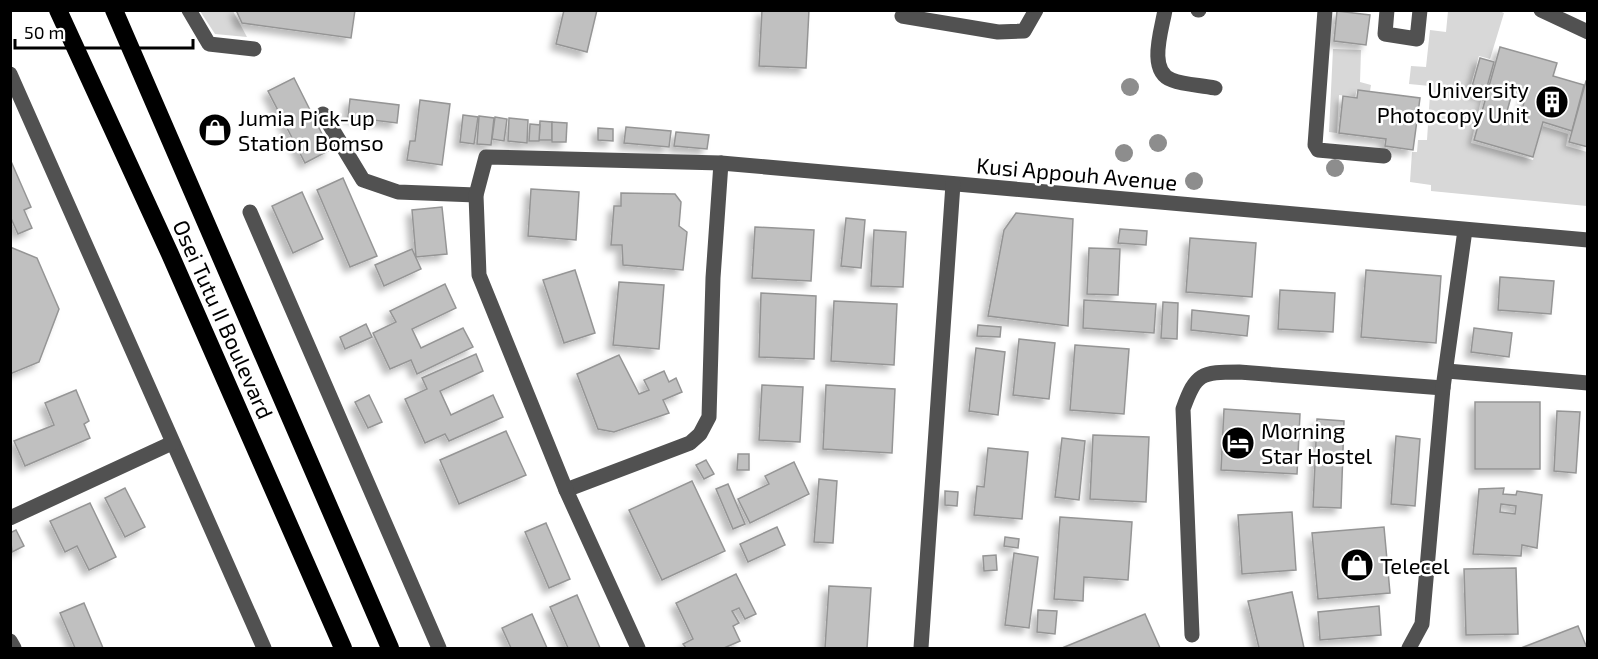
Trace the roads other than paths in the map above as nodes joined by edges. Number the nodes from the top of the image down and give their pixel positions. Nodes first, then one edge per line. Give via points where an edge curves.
1 (58, 10) edge
2 (114, 10) edge
3 (189, 10) edge
4 (1036, 10) edge
5 (1165, 10) edge
6 (1325, 10) edge
7 (1387, 10) edge
8 (1420, 10) edge
9 (1541, 10) edge
10 (1564, 15) edge
11 (902, 16) dead end
12 (1587, 32) edge
13 (254, 48) dead end
14 (10, 75) edge
15 (1215, 88) dead end
16 (323, 114) dead end
17 (1384, 156) dead end
18 (722, 163) junction
19 (953, 184) junction
20 (476, 195) junction
21 (250, 212) dead end
22 (1465, 230) junction
23 (1587, 240) edge
24 (1447, 370) junction
25 (1587, 383) edge
26 (1443, 388) junction
27 (172, 443) junction
28 (566, 490) junction
29 (10, 518) edge
30 (1192, 635) dead end
31 (10, 641) edge
32 (14, 648) edge
33 (264, 648) edge
34 (343, 648) edge
35 (390, 648) edge
36 (439, 648) edge
37 (638, 648) edge
38 (921, 648) edge
39 (1409, 648) edge

1 - 34 highway, Osei Tutu II Boulevard
2 - 35 highway, Osei Tutu II Boulevard
3 - 13 street via 209,44
4 - 11 street via 1024,31 998,32
5 - 15 street via 1158,60 1161,71 1171,80
6 - 17 street via 1315,145 1318,150
7 - 8 street via 1384,34 1416,39
9 - 10 street
10 - 12 street
14 - 27 street
16 - 20 street via 363,180 398,192
18 - 19 street
18 - 20 street via 489,156 484,160
18 - 28 street via 713,278 710,417 690,443
19 - 22 street, Kusi Appouh Avenue
19 - 38 street, Kusi Appouh Avenue
20 - 28 street via 479,275
21 - 36 street
22 - 23 street, Kusi Appouh Avenue
22 - 24 street
24 - 25 street
24 - 26 street
26 - 30 street via 1239,372 1208,372 1192,383 1183,409
26 - 39 street via 1422,624
27 - 29 street
27 - 33 street
28 - 37 street
31 - 32 street

